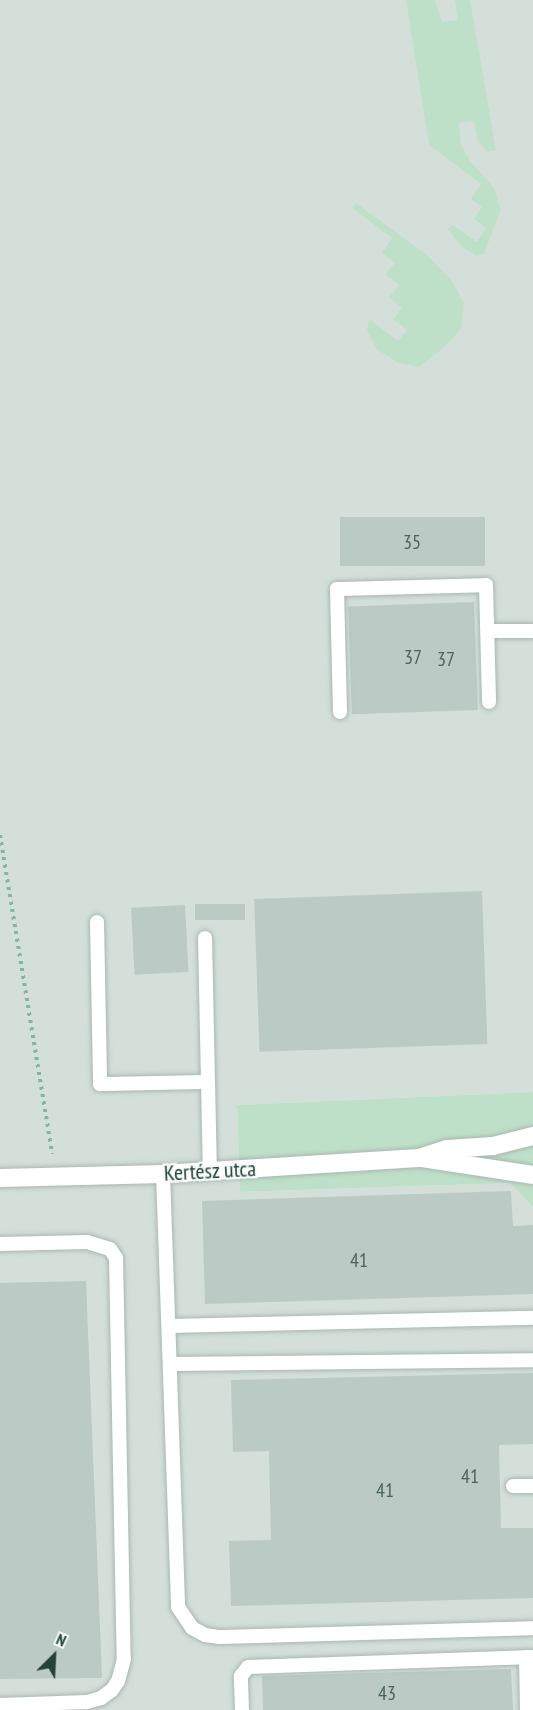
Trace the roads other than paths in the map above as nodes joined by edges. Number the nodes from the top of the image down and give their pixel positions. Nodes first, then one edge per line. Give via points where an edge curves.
1 (489, 631) junction
2 (533, 631) edge
3 (489, 702) dead end
4 (340, 712) dead end
5 (97, 922) dead end
6 (206, 938) dead end
7 (208, 1082) junction
8 (533, 1137) edge
9 (419, 1158) junction
10 (210, 1172) junction
11 (163, 1174) junction
12 (533, 1175) edge
13 (0, 1178) edge
14 (0, 1244) edge
15 (533, 1318) edge
16 (169, 1326) junction
17 (533, 1360) edge
18 (170, 1364) junction
19 (513, 1486) dead end
20 (533, 1486) edge
21 (533, 1628) edge
22 (529, 1657) edge
23 (0, 1704) edge
24 (242, 1710) edge
25 (527, 1710) edge

1 - 2 lane
1 - 3 lane
1 - 4 lane via 486,585 337,589
5 - 7 lane via 100,1084
6 - 7 lane
7 - 10 lane
8 - 9 street, Kertész utca via 493,1146 447,1149
9 - 10 street, Kertész utca
9 - 12 street, Kertész utca
10 - 11 street, Kertész utca
11 - 13 street, Kertész utca
11 - 16 lane
14 - 23 lane via 87,1242 110,1249 116,1258 124,1659 118,1682 102,1698 87,1702
15 - 16 lane
16 - 18 lane
17 - 18 lane
18 - 21 lane via 178,1607 192,1628 220,1637
19 - 20 lane
22 - 24 lane via 248,1667 241,1676
22 - 25 lane

